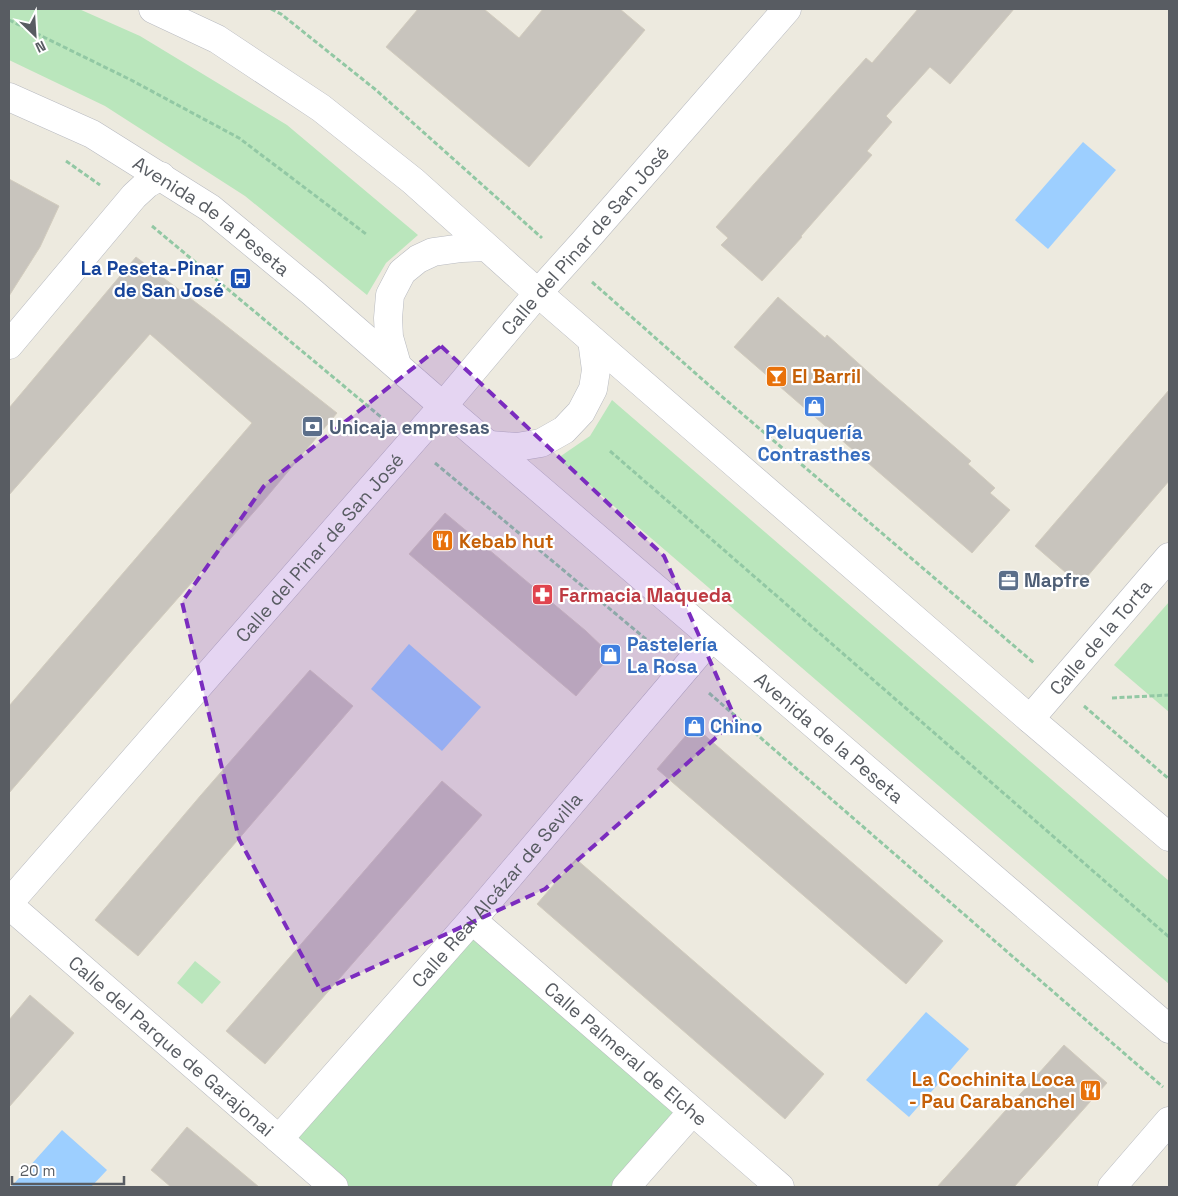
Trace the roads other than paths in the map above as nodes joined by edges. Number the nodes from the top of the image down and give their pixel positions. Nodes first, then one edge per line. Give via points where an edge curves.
1 (153, 9) edge
2 (787, 9) edge
3 (9, 97) edge
4 (161, 176) junction
5 (485, 247) junction
6 (538, 293) junction
7 (592, 340) junction
8 (9, 345) edge
9 (397, 365) junction
10 (443, 406) junction
11 (490, 445) junction
12 (1169, 557) edge
13 (712, 637) junction
14 (1030, 719) junction
15 (1169, 837) edge
16 (9, 904) edge
17 (472, 920) junction
18 (1169, 1029) edge
19 (692, 1112) junction
20 (1169, 1121) edge
21 (279, 1139) junction
22 (334, 1187) edge
23 (626, 1187) edge
24 (780, 1187) edge
25 (1112, 1187) edge

1 - 5 street via 217,39 321,108 413,182
2 - 6 street, Calle del Pinar de San José
3 - 4 street, Avenida de la Peseta via 92,134
4 - 8 street via 134,196
4 - 9 street, Avenida de la Peseta via 210,208
5 - 6 street
5 - 9 street via 433,252 402,272 390,295 388,318
6 - 7 street
6 - 10 street, Calle del Pinar de San José
7 - 11 street via 596,370 593,389 581,412 570,424 541,443 517,447
7 - 14 street
9 - 10 street, Avenida de la Peseta
10 - 11 street, Avenida de la Peseta
10 - 16 street, Calle del Pinar de San José
11 - 13 street, Avenida de la Peseta
12 - 14 street, Calle de la Torta
13 - 17 street, Calle Real Alcázar de Sevilla
13 - 18 street, Avenida de la Peseta
14 - 15 street
16 - 21 street, Calle del Parque de Garajonai
17 - 19 street, Calle Palmeral de Elche
17 - 21 street, Calle Real Alcázar de Sevilla
19 - 23 street
19 - 24 street, Calle Palmeral de Elche
20 - 25 street
21 - 22 street, Calle del Parque de Garajonai

